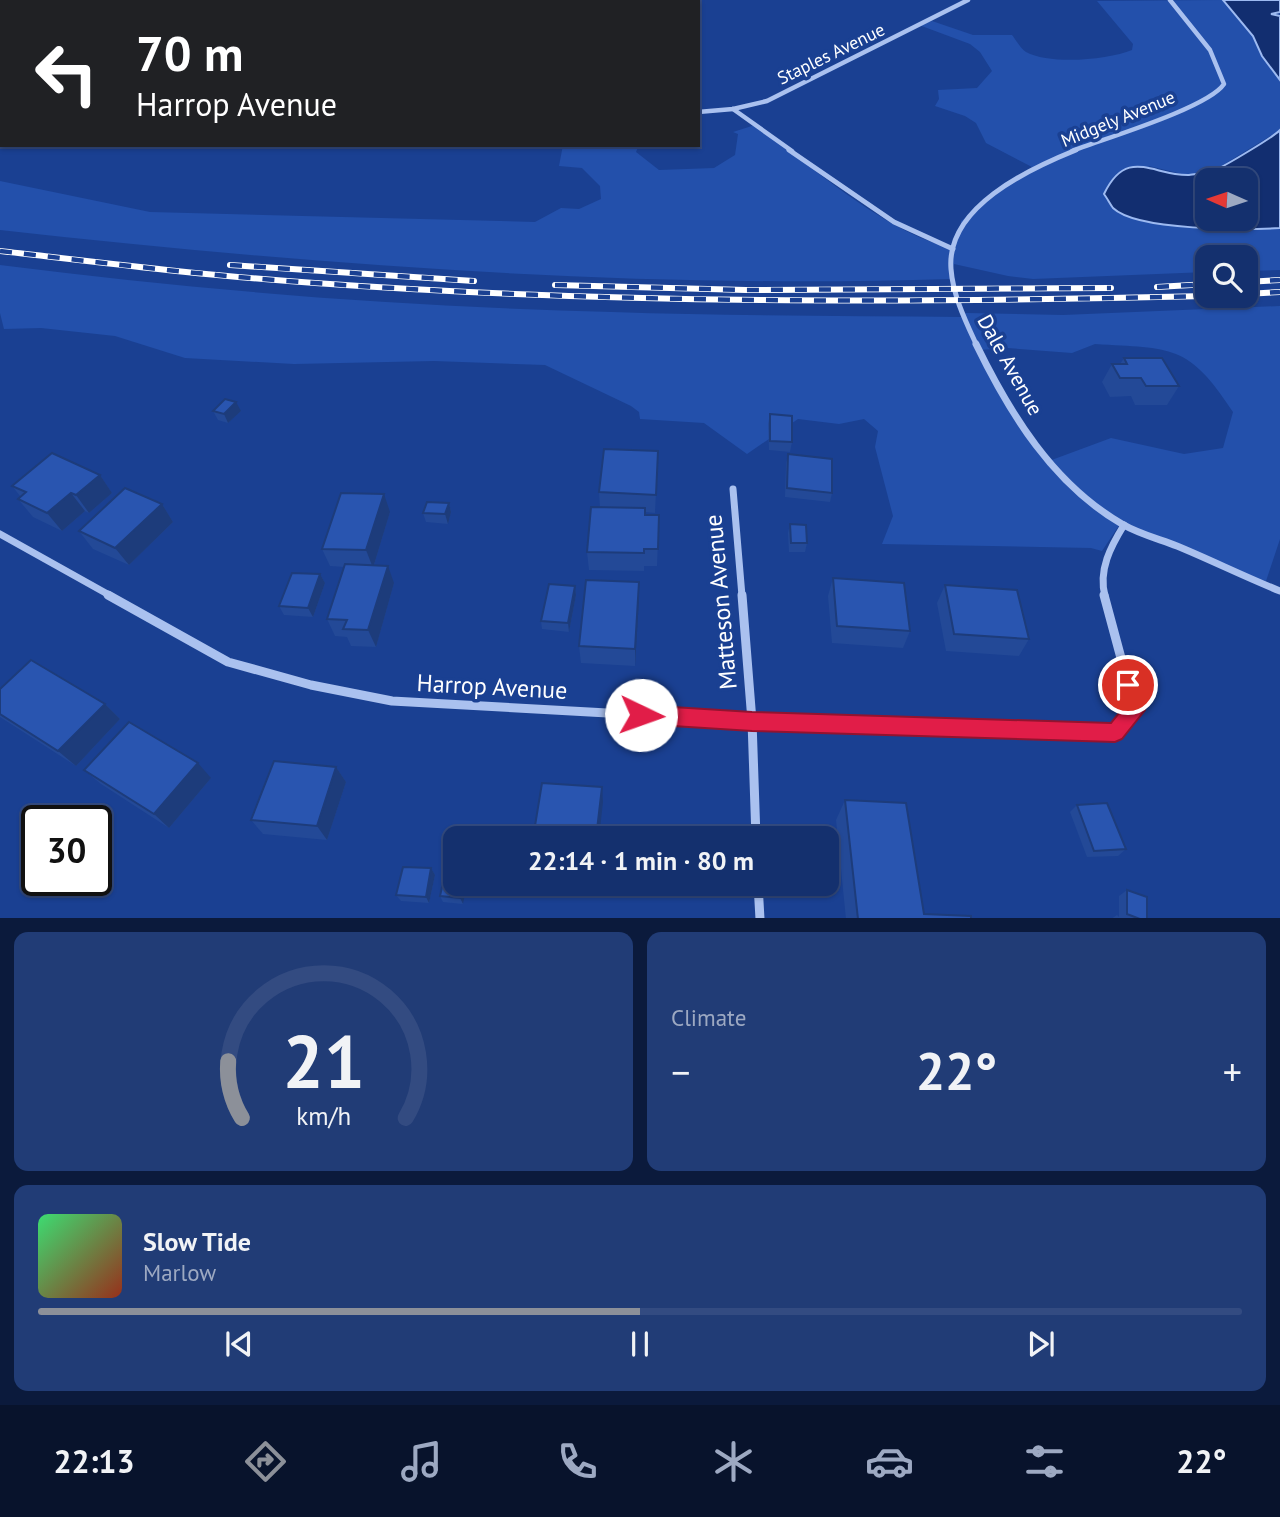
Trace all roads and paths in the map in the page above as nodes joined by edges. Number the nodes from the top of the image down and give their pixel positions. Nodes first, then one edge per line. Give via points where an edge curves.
1 (968, 0) edge
2 (1170, 0) edge
3 (733, 109) junction
4 (700, 112) edge
5 (953, 249) junction
6 (733, 489) dead end
7 (1124, 525) junction
8 (0, 534) edge
9 (1280, 591) edge
10 (752, 721) junction
11 (756, 826) edge
12 (759, 896) edge
13 (760, 918) edge

1 - 3 street, Staples Avenue via 795,89
2 - 5 street, Midgely Avenue via 1218,63 1224,84 1220,90 1019,178 966,220
3 - 4 street, Staples Avenue
3 - 5 street via 872,208 920,238
5 - 7 street, Dale Avenue via 950,273 964,316 1016,417 1054,469
6 - 10 street, Matteson Avenue
7 - 9 street, Dale Avenue
7 - 10 street, Harrop Avenue via 1107,553 1103,589 1135,710 1115,733
8 - 10 street, Harrop Avenue via 229,662 312,685 393,701
10 - 11 street, Matteson Avenue
12 - 13 street

